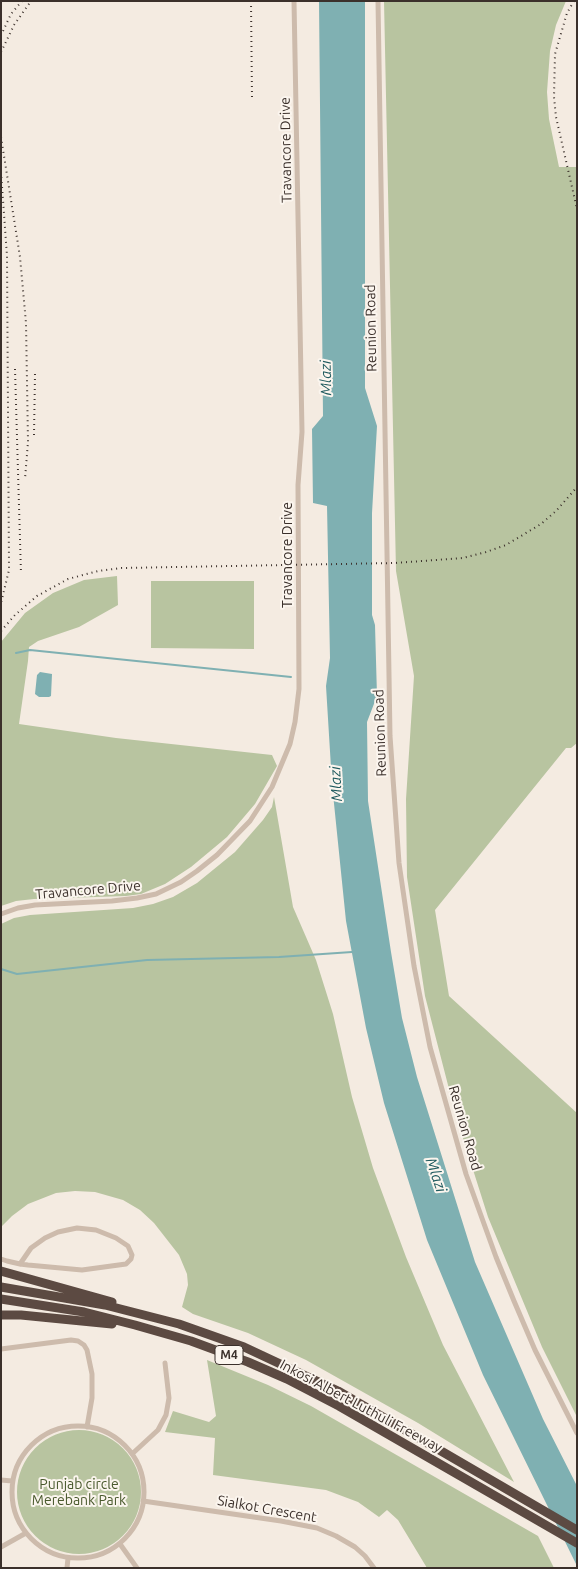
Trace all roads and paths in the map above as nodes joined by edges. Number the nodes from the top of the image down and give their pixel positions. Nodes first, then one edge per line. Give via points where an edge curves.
1 (294, 1) edge
2 (378, 1) edge
3 (1, 914) edge
4 (1, 1260) edge
5 (20, 1264) junction
6 (1, 1271) edge
7 (1, 1287) edge
8 (1, 1299) edge
9 (1, 1315) edge
10 (179, 1324) junction
11 (135, 1325) junction
12 (1, 1349) edge
13 (165, 1362) dead end
14 (87, 1427) junction
15 (577, 1433) edge
16 (132, 1454) junction
17 (1, 1480) edge
18 (12, 1481) junction
19 (143, 1502) junction
20 (577, 1530) edge
21 (26, 1533) junction
22 (577, 1543) edge
23 (120, 1544) junction
24 (1, 1548) edge
25 (68, 1558) junction
26 (67, 1568) edge
27 (137, 1568) edge
28 (374, 1568) edge

1 - 3 street, Travancore Drive via 302,432 298,485 299,689 290,744 272,788 250,821 208,862 181,882 156,894 137,898 35,905
2 - 15 street, Reunion Road via 390,736 399,863 430,1047 466,1174 535,1350
4 - 5 street
5 - 5 street via 74,1270 126,1264 132,1255 128,1246 116,1238 96,1230 77,1228 44,1238 30,1248
6 - 10 highway
7 - 10 highway, Inkosi Albert Luthuli Freeway / M4 via 105,1305
8 - 11 highway, Inkosi Albert Luthuli Freeway / M4 via 84,1312
9 - 11 highway
10 - 20 highway, Inkosi Albert Luthuli Freeway / M4 via 244,1347 338,1391
11 - 22 highway, Inkosi Albert Luthuli Freeway / M4 via 217,1350 287,1379
12 - 14 street via 71,1340 84,1345 92,1374
13 - 16 street via 169,1398 166,1415 158,1430
14 - 16 street via 104,1432
14 - 18 street via 65,1427 33,1443 22,1457
16 - 19 street via 143,1482
17 - 18 street
18 - 21 street via 13,1507
19 - 23 street via 138,1521
19 - 28 street, Sialkot Crescent via 317,1528 354,1547
21 - 24 street
21 - 25 street via 49,1552
23 - 25 street via 95,1556
23 - 27 street
25 - 26 street

